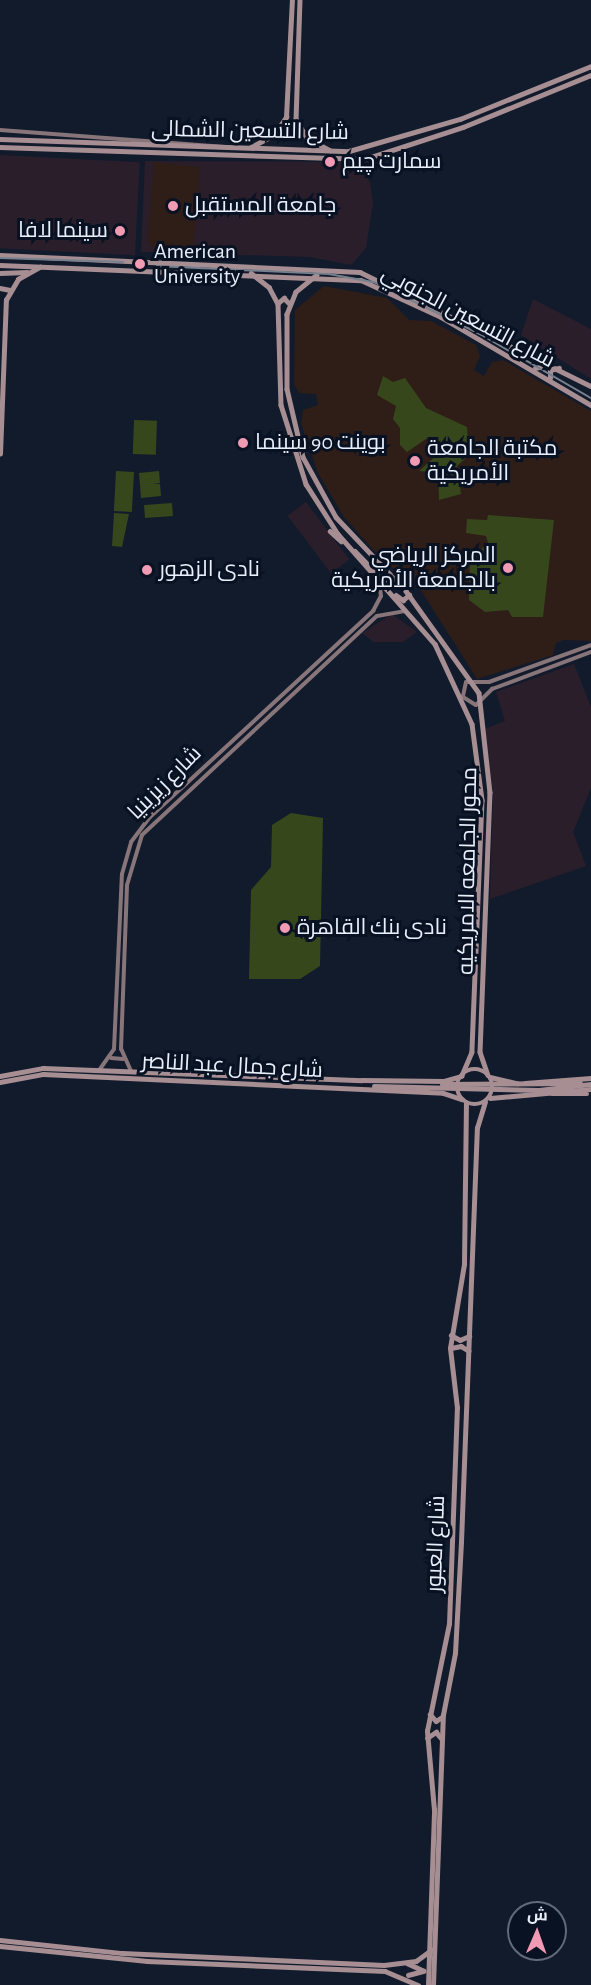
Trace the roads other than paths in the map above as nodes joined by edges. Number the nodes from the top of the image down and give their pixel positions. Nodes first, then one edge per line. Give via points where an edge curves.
1 (292, 0) edge
2 (300, 0) edge
3 (591, 66) edge
4 (591, 75) edge
5 (474, 114) junction
6 (497, 115) junction
7 (281, 128) junction
8 (299, 128) junction
9 (0, 130) edge
10 (8, 136) junction
11 (0, 139) edge
12 (107, 141) junction
13 (160, 145) junction
14 (169, 146) junction
15 (0, 147) edge
16 (230, 148) junction
17 (246, 148) junction
18 (335, 152) junction
19 (159, 154) junction
20 (168, 154) junction
21 (35, 250) dead end
22 (0, 255) edge
23 (28, 256) junction
24 (222, 256) dead end
25 (222, 263) junction
26 (0, 265) edge
27 (43, 266) junction
28 (29, 272) junction
29 (0, 273) edge
30 (251, 273) junction
31 (317, 275) junction
32 (0, 288) edge
33 (10, 290) junction
34 (278, 304) junction
35 (290, 304) junction
36 (540, 357) junction
37 (530, 367) junction
38 (564, 370) junction
39 (552, 380) junction
40 (2, 383) edge
41 (591, 386) edge
42 (591, 405) edge
43 (301, 437) dead end
44 (0, 443) edge
45 (300, 447) junction
46 (0, 452) edge
47 (311, 476) junction
48 (304, 479) junction
49 (317, 488) junction
50 (307, 490) junction
51 (330, 531) dead end
52 (350, 548) junction
53 (379, 580) junction
54 (409, 595) junction
55 (373, 611) junction
56 (409, 611) junction
57 (377, 615) junction
58 (334, 641) dead end
59 (591, 645) edge
60 (332, 649) junction
61 (591, 652) edge
62 (459, 670) junction
63 (454, 678) junction
64 (471, 681) junction
65 (485, 683) junction
66 (489, 690) junction
67 (280, 697) junction
68 (463, 697) junction
69 (284, 701) junction
70 (275, 702) junction
71 (479, 702) junction
72 (279, 706) junction
73 (478, 715) junction
74 (471, 718) junction
75 (134, 836) junction
76 (140, 840) junction
77 (131, 842) junction
78 (136, 845) junction
79 (480, 848) junction
80 (488, 849) junction
81 (120, 945) junction
82 (126, 945) junction
83 (483, 978) junction
84 (488, 984) dead end
85 (470, 1003) dead end
86 (474, 1012) junction
87 (111, 1058) junction
88 (123, 1059) junction
89 (481, 1059) junction
90 (471, 1060) junction
91 (98, 1070) junction
92 (131, 1072) junction
93 (0, 1076) edge
94 (462, 1076) junction
95 (489, 1076) junction
96 (591, 1081) edge
97 (0, 1082) edge
98 (504, 1082) junction
99 (447, 1084) junction
100 (345, 1088) junction
101 (591, 1089) edge
102 (448, 1094) junction
103 (504, 1094) junction
104 (552, 1094) junction
105 (587, 1094) dead end
106 (464, 1101) junction
107 (486, 1101) junction
108 (469, 1113) junction
109 (479, 1114) junction
110 (451, 1335) junction
111 (470, 1336) junction
112 (450, 1348) junction
113 (469, 1351) junction
114 (430, 1714) junction
115 (443, 1715) junction
116 (427, 1738) junction
117 (442, 1739) junction
118 (0, 1940) edge
119 (0, 1946) edge
120 (432, 1947) junction
121 (405, 1963) junction
122 (402, 1974) junction
123 (418, 1985) edge
124 (431, 1985) edge

1 - 7 main road via 287,110
2 - 8 main road
3 - 5 main road, شارع التسعين الشمالى
4 - 6 main road, شارع التسعين الشمالى
5 - 6 main road via 475,119
5 - 18 main road, شارع التسعين الشمالى
6 - 20 main road, شارع التسعين الشمالى via 369,158
7 - 8 main road via 290,135
7 - 17 main road
8 - 18 main road via 315,144
9 - 10 main road
10 - 11 main road, شارع التسعين الشمالى
10 - 12 main road, شارع التسعين الشمالى
12 - 13 main road, شارع التسعين الشمالى
12 - 16 main road
13 - 14 main road, شارع التسعين الشمالى
13 - 19 main road
14 - 16 main road, شارع التسعين الشمالى
14 - 20 main road
15 - 19 main road, شارع التسعين الشمالى via 59,153
16 - 17 main road, شارع التسعين الشمالى
17 - 18 main road, شارع التسعين الشمالى
19 - 20 main road, شارع التسعين الشمالى
21 - 23 main road
22 - 23 main road, شارع التسعين الجنوبي
23 - 25 main road, شارع التسعين الجنوبي
24 - 25 main road
25 - 36 main road, شارع التسعين الجنوبي via 372,275
26 - 27 main road, شارع التسعين الجنوبي
27 - 28 main road
27 - 30 main road, شارع التسعين الجنوبي
28 - 29 main road
28 - 33 main road
30 - 31 main road, شارع التسعين الجنوبي
30 - 34 main road via 269,287
31 - 35 main road
31 - 37 main road, شارع التسعين الجنوبي via 386,289
32 - 33 main road
33 - 40 main road
34 - 35 main road via 284,298
34 - 48 main road, محور الجامعه الامريكيه via 279,405
35 - 45 main road, محور الجامعه الامريكيه via 286,378
36 - 37 main road via 542,368
36 - 38 main road, شارع التسعين الجنوبي
37 - 39 main road, شارع التسعين الجنوبي
38 - 39 main road via 550,369
38 - 41 main road, شارع التسعين الجنوبي
39 - 42 main road, شارع التسعين الجنوبي
40 - 44 main road
43 - 45 main road
44 - 46 main road
45 - 47 main road, محور الجامعه الامريكيه
47 - 48 main road
47 - 49 main road, محور الجامعه الامريكيه
48 - 50 main road, محور الجامعه الامريكيه
49 - 50 main road
49 - 54 main road, محور الجامعه الامريكيه via 352,538
50 - 52 main road, محور الجامعه الامريكيه
51 - 52 main road
52 - 53 main road, محور الجامعه الامريكيه
52 - 54 main road via 399,598
53 - 55 main road via 381,596
53 - 56 main road, محور الجامعه الامريكيه
54 - 62 main road, محور الجامعه الامريكيه
55 - 57 main road
55 - 60 main road, شارع زيزينيا
56 - 57 main road via 392,609
56 - 63 main road, محور الجامعه الامريكيه
57 - 69 main road, شارع زيزينيا
58 - 60 main road
59 - 65 main road
60 - 67 main road, شارع زيزينيا
61 - 66 main road
62 - 63 main road via 461,679
62 - 64 main road, محور الجامعه الامريكيه
63 - 68 main road, محور الجامعه الامريكيه
64 - 65 main road
64 - 68 main road via 463,684
64 - 71 main road, محور الجامعه الامريكيه
65 - 66 main road
66 - 71 main road
67 - 69 main road
67 - 70 main road, شارع زيزينيا
68 - 71 main road via 471,705
68 - 74 main road, محور الجامعه الامريكيه
69 - 72 main road, شارع زيزينيا
70 - 72 main road
70 - 75 main road, شارع زيزينيا
71 - 73 main road, محور الجامعه الامريكيه
72 - 76 main road, شارع زيزينيا
73 - 74 main road
73 - 80 main road, محور الجامعه الامريكيه via 489,770
74 - 79 main road, محور الجامعه الامريكيه via 477,759
75 - 76 main road
75 - 77 main road, شارع زيزينيا
76 - 78 main road, شارع زيزينيا
77 - 78 main road
77 - 81 main road, شارع زيزينيا via 122,874
78 - 82 main road, شارع زيزينيا via 127,879
79 - 80 main road
79 - 86 main road, محور الجامعه الامريكيه
80 - 83 main road, محور الجامعه الامريكيه
81 - 82 main road
81 - 87 main road, شارع زيزينيا
82 - 88 main road, شارع زيزينيا
83 - 84 main road
83 - 89 main road, محور الجامعه الامريكيه
85 - 86 main road
86 - 90 main road, محور الجامعه الامريكيه
87 - 88 main road
87 - 91 main road
88 - 92 main road
89 - 90 main road
89 - 95 main road, محور الجامعه الامريكيه
90 - 94 main road, محور الجامعه الامريكيه
91 - 92 main road, شارع جمال عبد الناصر
91 - 93 main road, شارع جمال عبد الناصر via 32,1069
92 - 99 main road, شارع جمال عبد الناصر
94 - 95 main road, شارع جمال عبد الناصر via 475,1070
94 - 99 main road, شارع جمال عبد الناصر
94 - 106 main road, شارع العبور
95 - 98 main road, شارع جمال عبد الناصر
95 - 107 main road
96 - 98 main road
96 - 99 main road via 514,1088
97 - 100 main road, شارع جمال عبد الناصر via 43,1074
98 - 103 main road via 499,1088
99 - 100 main road
99 - 102 main road
100 - 102 main road, شارع جمال عبد الناصر
101 - 104 main road
102 - 106 main road, شارع جمال عبد الناصر
103 - 104 main road
103 - 107 main road
104 - 105 main road
106 - 107 main road
106 - 108 main road, شارع العبور
107 - 109 main road, شارع العبور
108 - 109 main road
108 - 110 main road, شارع العبور via 464,1264
109 - 111 main road, شارع العبور
110 - 111 main road via 460,1340
110 - 112 main road, شارع العبور
111 - 113 main road, شارع العبور
112 - 113 main road via 459,1345
112 - 114 main road, شارع العبور via 457,1420 449,1624
113 - 115 main road, شارع العبور via 455,1653
114 - 115 main road via 438,1721
114 - 116 main road, شارع العبور
115 - 117 main road, شارع العبور
116 - 117 main road via 436,1732
116 - 120 main road, شارع العبور via 434,1785
117 - 124 main road, شارع العبور
118 - 121 main road via 140,1954
119 - 122 main road via 121,1959
120 - 121 main road via 421,1959
120 - 124 main road, شارع العبور
121 - 122 main road via 420,1966 423,1972
122 - 123 main road

